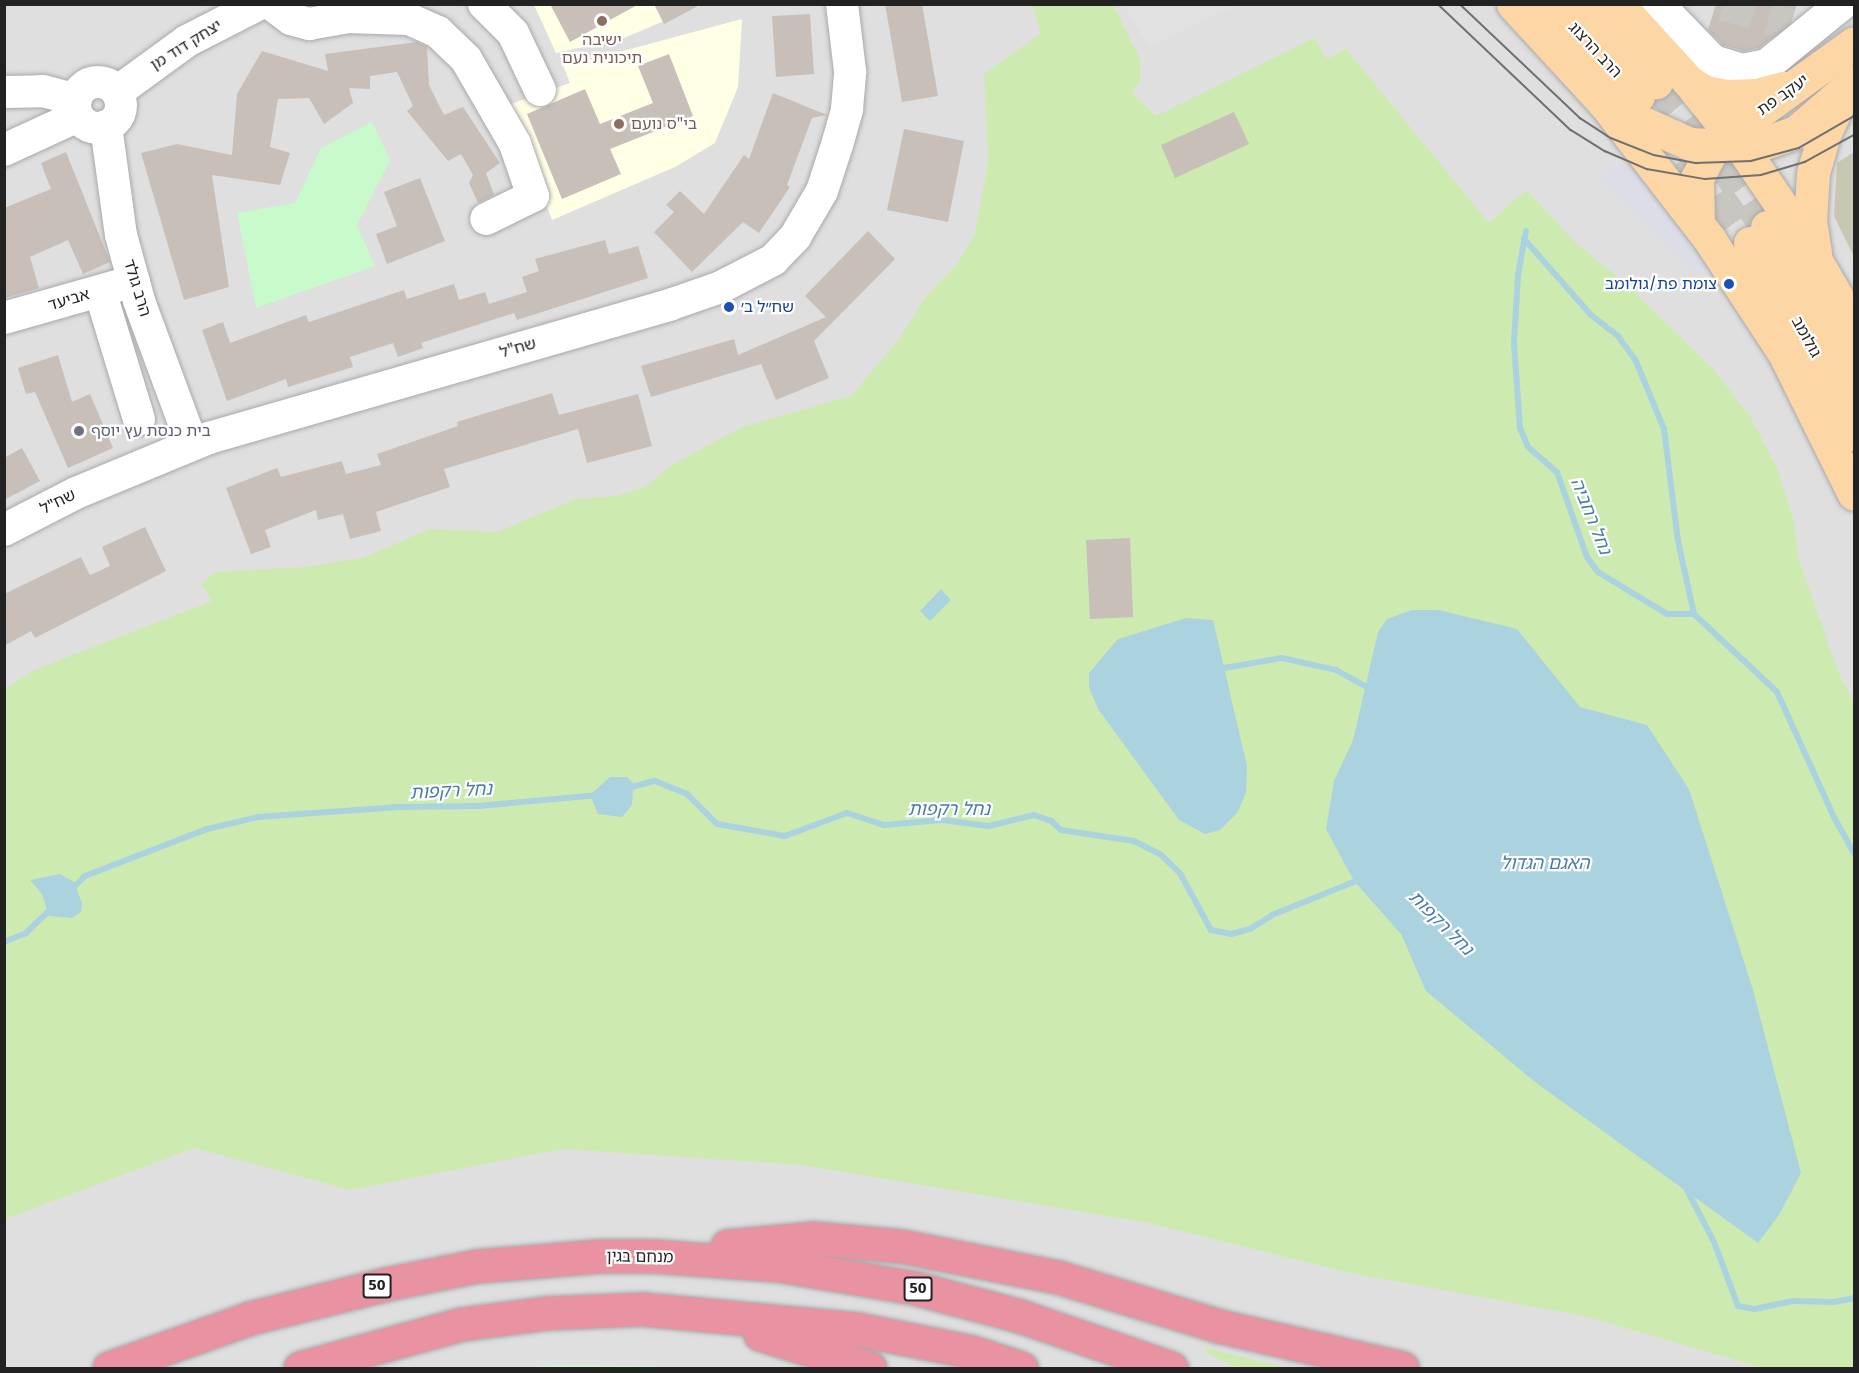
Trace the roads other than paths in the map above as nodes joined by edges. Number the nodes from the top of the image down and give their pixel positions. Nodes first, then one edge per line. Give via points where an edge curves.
1 (259, 4) edge
2 (271, 4) edge
3 (484, 4) edge
4 (842, 4) edge
5 (1513, 4) edge
6 (1552, 4) edge
7 (1586, 4) edge
8 (1618, 4) edge
9 (1658, 4) edge
10 (1684, 17) edge
11 (1826, 18) edge
12 (1854, 43) edge
13 (1812, 75) junction
14 (1852, 83) edge
15 (1661, 86) junction
16 (540, 90) dead end
17 (4, 92) edge
18 (1605, 104) junction
19 (87, 114) junction
20 (1728, 142) junction
21 (4, 150) edge
22 (486, 219) dead end
23 (1698, 223) junction
24 (1818, 262) junction
25 (134, 281) junction
26 (100, 291) junction
27 (4, 318) edge
28 (1854, 326) edge
29 (1854, 375) edge
30 (139, 419) dead end
31 (1854, 434) edge
32 (192, 444) junction
33 (1854, 494) edge
34 (4, 530) edge
35 (654, 1256) junction
36 (686, 1311) junction
37 (109, 1368) edge
38 (300, 1368) edge
39 (870, 1368) edge
40 (1021, 1368) edge
41 (1171, 1368) edge
42 (1402, 1368) edge

1 - 19 street, יצחק דוד מן via 187,41 117,92 104,83 91,83
2 - 22 street via 291,18 309,24 347,17 409,19 438,32 466,58 515,144 533,196
3 - 16 street via 513,33
4 - 32 street, שח"ל via 849,71 842,127 822,191 795,237 773,260 721,287 669,305
5 - 18 main road
6 - 15 main road, הרב הרצוג
7 - 15 main road, הרב הרצוג
8 - 15 main road
9 - 10 street
10 - 11 street via 1713,61 1743,70 1767,65
12 - 13 main road, יעקב פת
13 - 15 main road via 1782,89 1749,96
13 - 20 main road, יעקב פת
14 - 20 main road, יעקב פת via 1796,132 1777,141
14 - 24 main road via 1828,123 1813,173 1810,221
15 - 20 main road
17 - 19 street via 43,91
18 - 20 main road, יעקב פת via 1664,135
18 - 23 main road
19 - 21 street
19 - 25 street, הרב גולד
20 - 23 main road, יעקב פת via 1702,163 1695,186
20 - 24 main road
23 - 33 main road via 1784,353
24 - 28 main road
25 - 26 street, אביעד
25 - 32 street, הרב גולד
26 - 27 street, אביעד
26 - 30 street
29 - 31 main road, גולומב via 1759,235
32 - 34 street, שח"ל via 76,493
35 - 37 highway, מנחם בגין / 50 via 477,1266 386,1284 250,1318
35 - 41 highway, מנחם בגין / 50 via 778,1265 915,1288 1020,1316
35 - 42 highway via 813,1238 901,1245 1058,1277 1219,1326
36 - 38 highway via 545,1313 462,1324
36 - 39 highway
36 - 40 highway via 856,1329 972,1352

